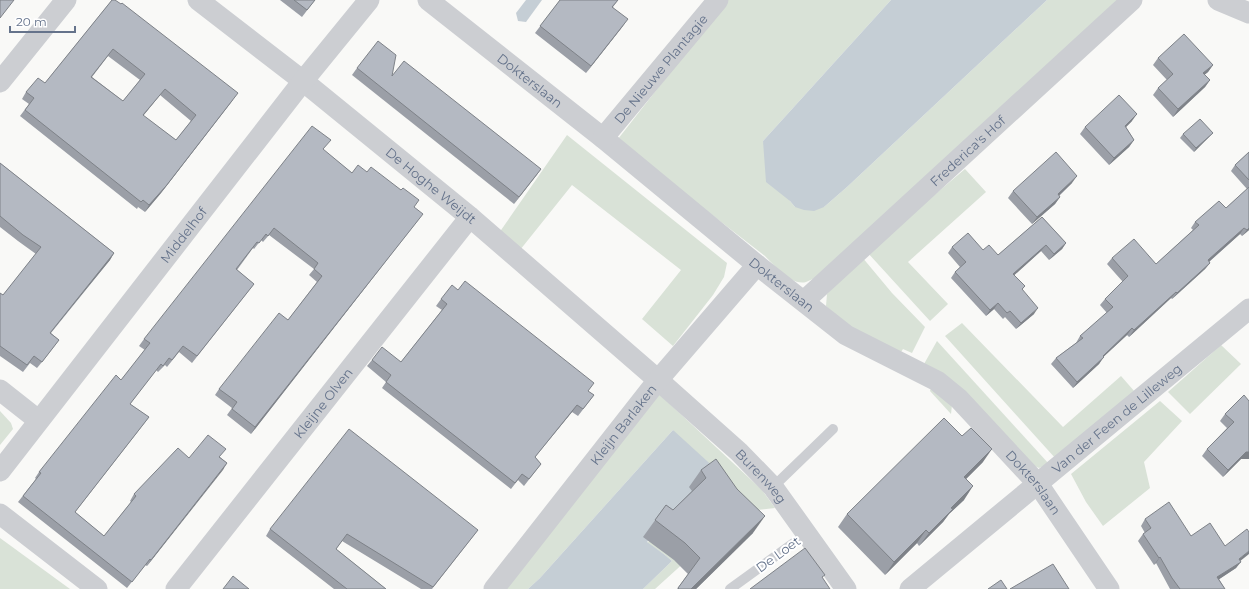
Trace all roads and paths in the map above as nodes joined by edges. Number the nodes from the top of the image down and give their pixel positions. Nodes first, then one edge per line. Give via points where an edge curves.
1 (66, 0) edge
2 (198, 0) edge
3 (369, 0) edge
4 (428, 0) edge
5 (718, 0) edge
6 (1132, 0) edge
7 (1218, 0) edge
8 (1249, 13) edge
9 (303, 81) junction
10 (0, 82) edge
11 (603, 138) junction
12 (470, 217) junction
13 (757, 265) junction
14 (804, 301) junction
15 (1249, 310) edge
16 (658, 380) junction
17 (0, 390) edge
18 (38, 420) junction
19 (833, 429) dead end
20 (0, 471) edge
21 (1038, 484) junction
22 (773, 487) junction
23 (0, 514) edge
24 (806, 534) junction
25 (97, 589) edge
26 (176, 589) edge
27 (494, 589) edge
28 (730, 589) edge
29 (846, 589) edge
30 (910, 589) edge
31 (1109, 589) edge

1 - 10 street
2 - 9 street, De Hoghe Weijdt
3 - 9 street, Middelhof
4 - 11 street, Dokterslaan
5 - 11 street, De Nieuwe Plantagie
6 - 14 street, Frederica's Hof
7 - 8 street
9 - 12 street, De Hoghe Weijdt
9 - 18 street, Middelhof
11 - 13 street, Dokterslaan
12 - 16 street, De Hoghe Weijdt
12 - 26 street, Kleijne Olven
13 - 14 street, Dokterslaan
13 - 16 street, Kleijn Barlaken
14 - 21 street, Dokterslaan via 846,335 937,381 959,398
15 - 21 street, Van der Feen de Lilleweg
16 - 22 street, Burenweg via 739,452
16 - 27 street, Kleijn Barlaken
17 - 18 street
18 - 20 street, Middelhof
19 - 22 lane
21 - 30 street, Van der Feen de Lilleweg
21 - 31 street, Dokterslaan
22 - 24 street, Burenweg
23 - 25 street
24 - 28 lane, De Loet
24 - 29 street, Burenweg

